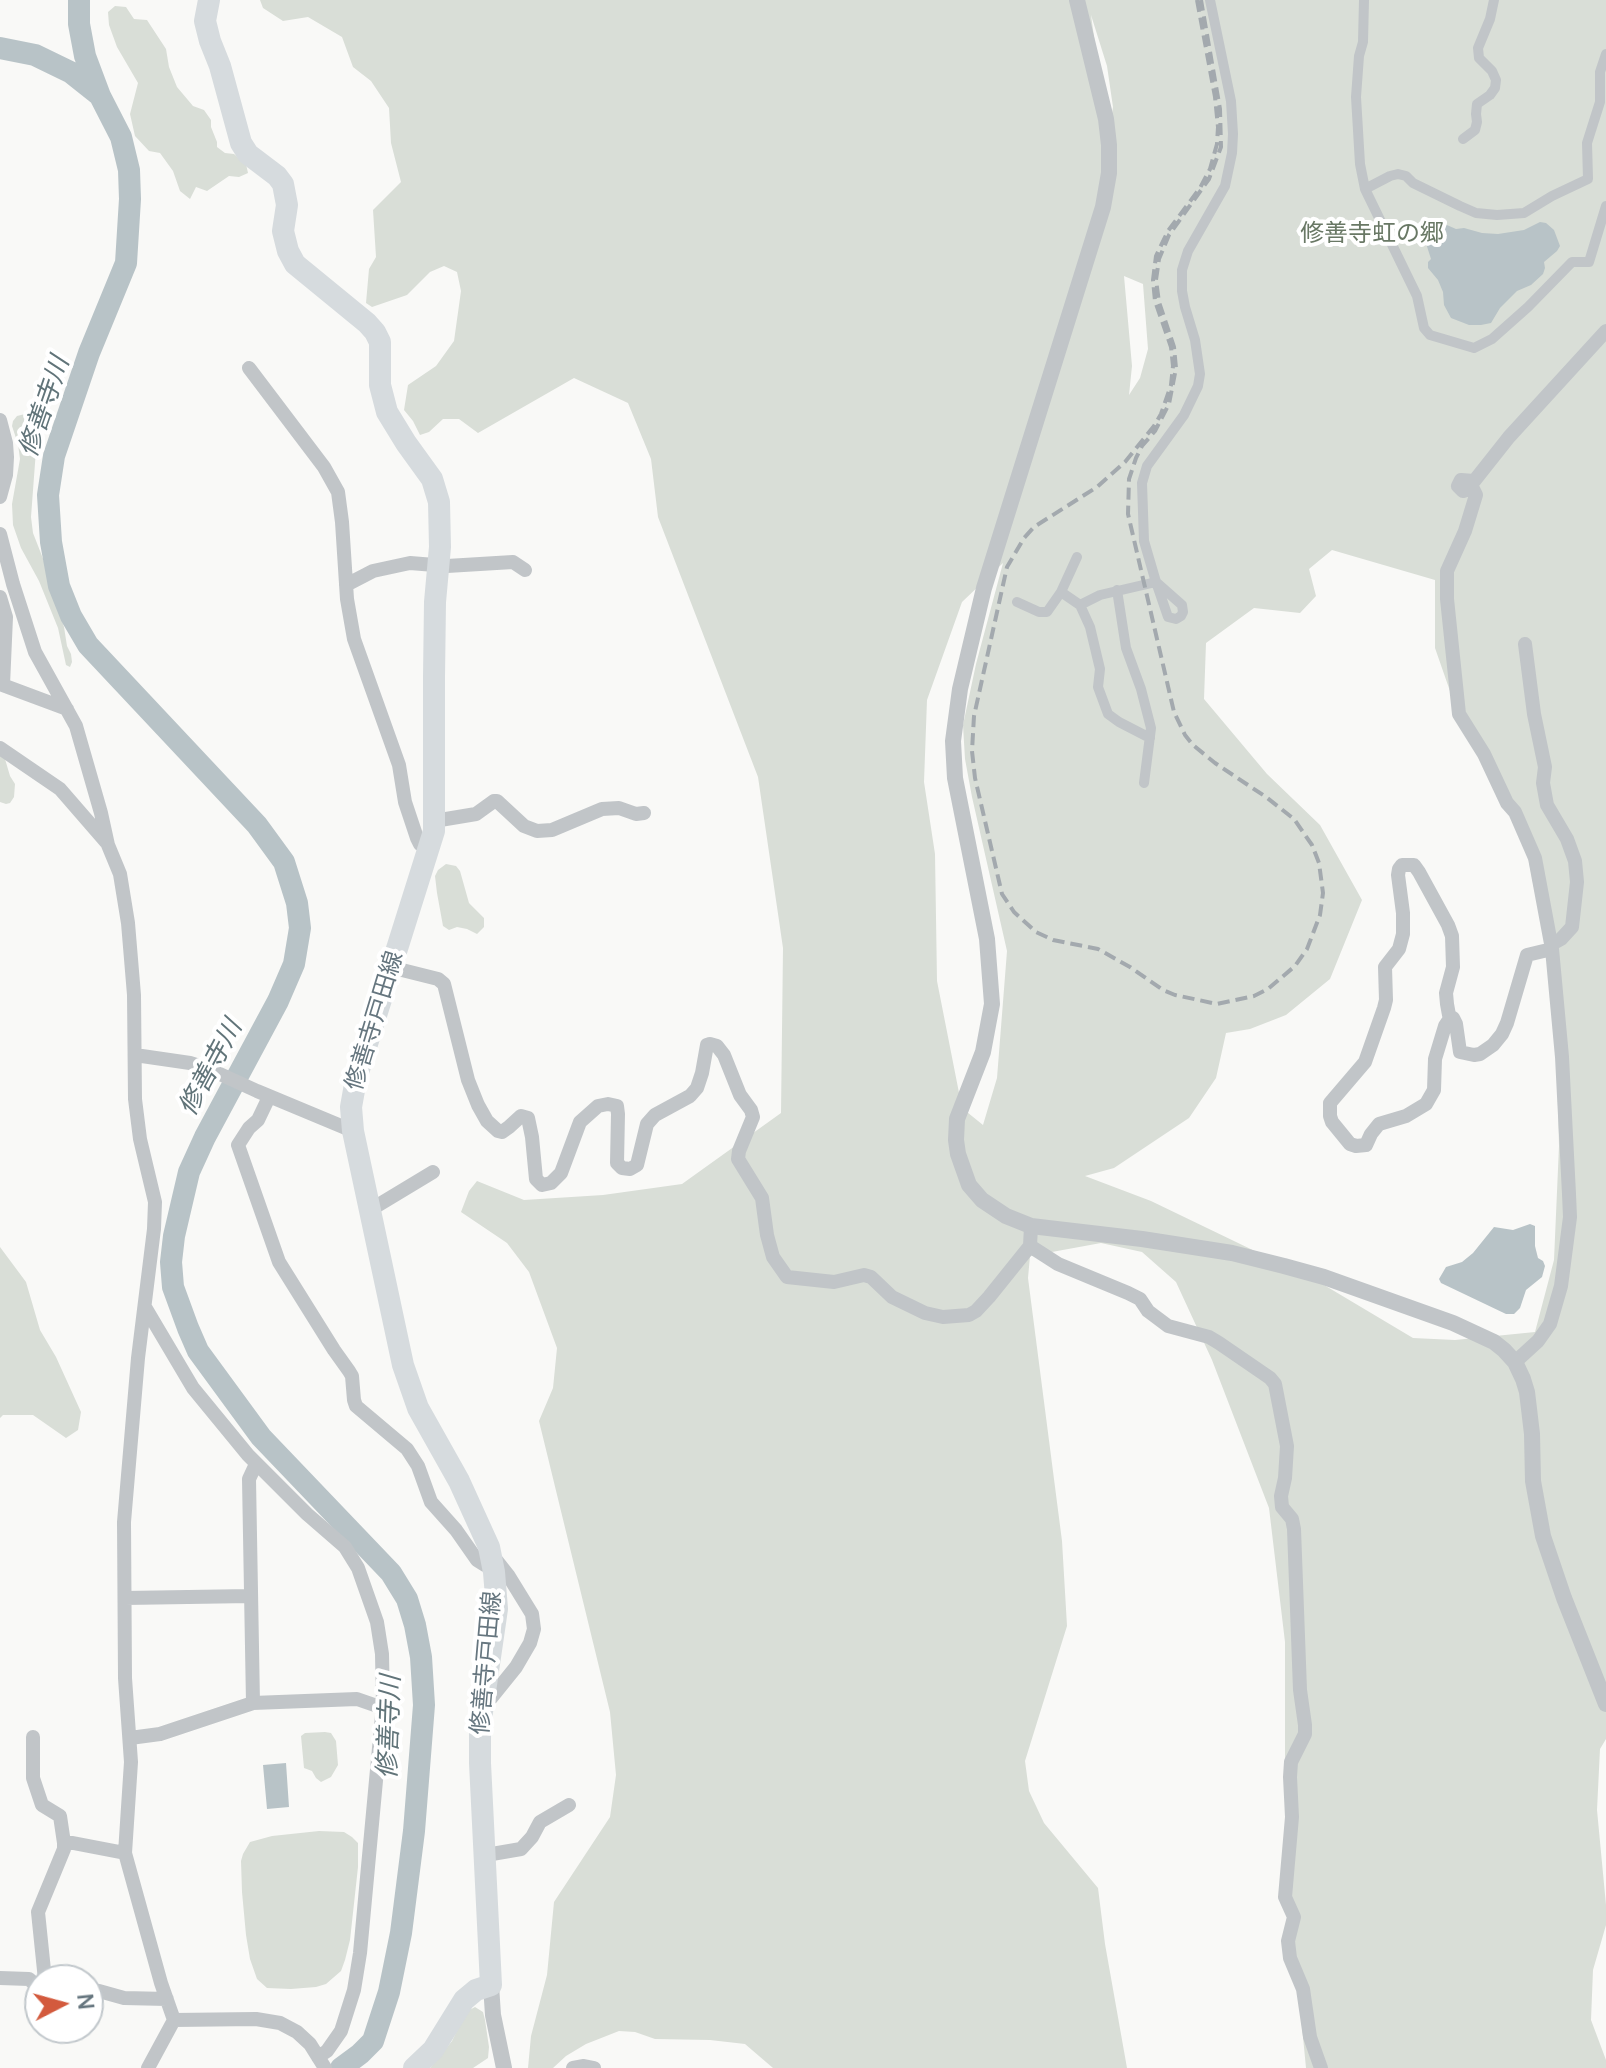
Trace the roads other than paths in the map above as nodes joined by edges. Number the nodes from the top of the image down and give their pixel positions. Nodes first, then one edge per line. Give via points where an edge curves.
1 (209, 0) edge
2 (1077, 0) edge
3 (1210, 0) edge
4 (1364, 0) edge
5 (1494, 0) edge
6 (1606, 54) edge
7 (1463, 139) dead end
8 (1365, 189) junction
9 (1606, 206) edge
10 (1606, 331) edge
11 (249, 368) dead end
12 (0, 420) edge
13 (0, 497) edge
14 (0, 534) edge
15 (0, 541) edge
16 (1077, 557) dead end
17 (439, 566) junction
18 (525, 570) dead end
19 (346, 585) junction
20 (1117, 590) junction
21 (1061, 592) junction
22 (0, 597) edge
23 (1017, 602) dead end
24 (1080, 605) junction
25 (1525, 644) dead end
26 (2, 684) edge
27 (68, 709) junction
28 (1150, 738) junction
29 (0, 748) edge
30 (1144, 783) dead end
31 (644, 813) dead end
32 (434, 821) junction
33 (108, 845) junction
34 (429, 848) junction
35 (1552, 947) junction
36 (390, 967) junction
37 (1451, 1017) junction
38 (135, 1055) junction
39 (263, 1094) junction
40 (353, 1131) junction
41 (433, 1172) dead end
42 (370, 1210) junction
43 (1031, 1226) junction
44 (1030, 1246) junction
45 (144, 1307) junction
46 (1515, 1362) junction
47 (256, 1464) junction
48 (492, 1559) junction
49 (251, 1596) junction
50 (125, 1598) junction
51 (253, 1703) junction
52 (484, 1703) junction
53 (1606, 1704) edge
54 (383, 1708) junction
55 (33, 1737) dead end
56 (130, 1738) junction
57 (569, 1805) dead end
58 (64, 1843) junction
59 (125, 1853) junction
60 (486, 1855) junction
61 (43, 1964) edge
62 (0, 1978) edge
63 (24, 1979) edge
64 (491, 1985) junction
65 (104, 1992) edge
66 (167, 1999) junction
67 (174, 2020) junction
68 (321, 2062) edge
69 (148, 2068) edge
70 (414, 2068) edge
71 (504, 2068) edge
72 (573, 2068) edge
73 (594, 2068) edge
74 (1321, 2068) edge

1 - 17 main road, 修善寺戸田線 via 205,21 241,143 283,184 288,251 295,264 367,323 380,342 380,385 387,412 437,492
2 - 43 street via 1106,119 1109,173 1103,207 984,588 953,741 955,778 987,939 992,1004 983,1052 957,1119 958,1154 969,1185 982,1200
3 - 20 street via 1233,134 1225,186 1182,270 1200,374 1184,415 1147,466 1142,483 1144,541 1156,582
4 - 8 street via 1356,97
5 - 7 street via 1478,48 1479,58 1496,80 1495,88 1477,104 1475,130
6 - 8 street via 1600,102 1587,143 1588,179 1524,213 1497,215 1476,213 1398,174
8 - 9 street via 1417,296 1424,328 1430,335 1474,348 1492,339 1572,262 1589,262
10 - 35 street via 1472,483 1476,495 1447,571 1459,714 1527,835
11 - 19 street via 332,479 340,501
12 - 13 street via 7,457
14 - 15 street
15 - 27 street via 35,652
16 - 21 street
17 - 18 street via 513,562
17 - 19 street via 391,566
17 - 32 main road, 修善寺戸田線
19 - 34 street via 358,655 396,756 417,838
20 - 24 street
20 - 28 street
21 - 23 street via 1047,612
21 - 24 street
22 - 26 street via 6,617
24 - 28 street via 1093,639 1098,687 1108,714
25 - 35 street via 1547,805 1567,839 1577,882 1572,927
26 - 27 street
27 - 33 street
28 - 30 street
29 - 33 street via 60,789
31 - 32 street via 602,809 537,831 494,801 476,814
32 - 34 main road, 修善寺戸田線
33 - 38 street via 120,874 128,923
34 - 36 main road, 修善寺戸田線
35 - 37 street via 1527,955 1507,1023 1488,1049 1474,1055 1460,1052
35 - 46 street via 1570,1217 1550,1324
36 - 40 main road, 修善寺戸田線 via 352,1093
36 - 44 street via 444,984 478,1105 498,1131 521,1116 528,1118 536,1179 542,1185 561,1173 580,1122 598,1106 617,1106 617,1163 630,1169 637,1165 647,1124 697,1088 710,1044 724,1055 751,1110 738,1159 762,1198 773,1257 787,1277 834,1282 864,1275 925,1313 969,1315
37 - 37 street via 1426,1104 1379,1124 1366,1145 1350,1144 1332,1122 1330,1103 1365,1062 1384,1008 1385,967 1403,934 1398,875 1402,865 1414,865 1452,936 1453,967 1446,993
38 - 39 street via 190,1063
38 - 45 street via 137,1119 155,1202
39 - 40 street
39 - 48 street via 258,1120 238,1145 279,1263 352,1376 356,1406 414,1457 431,1502 477,1560 485,1565
40 - 42 main road, 修善寺戸田線
41 - 42 street
42 - 48 main road, 修善寺戸田線 via 403,1365 418,1408 459,1481
43 - 44 street
43 - 46 street via 1232,1253 1324,1277 1460,1326 1494,1342
44 - 74 street via 1058,1264 1140,1299 1168,1326 1209,1337 1275,1384 1287,1446 1281,1496 1294,1529 1305,1725 1291,1762 1285,1897 1294,1917 1290,1958 1303,1989
45 - 47 street via 193,1388
45 - 50 street via 124,1522
46 - 53 street via 1527,1392 1543,1536
47 - 49 street via 249,1479
47 - 54 street via 345,1547 358,1568 377,1622
48 - 52 main road, 修善寺戸田線 via 497,1609
48 - 52 street via 525,1601 534,1629 516,1667
49 - 50 street
49 - 51 street
50 - 56 street
51 - 54 street via 357,1699
51 - 56 street via 160,1734
52 - 60 main road, 修善寺戸田線 via 480,1763
54 - 68 street via 354,1990 341,2031
55 - 58 street via 33,1778 42,1805 60,1816
56 - 59 street
57 - 60 street via 540,1822 521,1849
58 - 59 street
58 - 61 street via 38,1912
59 - 66 street
60 - 64 main road, 修善寺戸田線
62 - 63 street
64 - 70 main road via 464,2000 433,2050
64 - 71 street
65 - 66 street
66 - 67 street
67 - 68 street via 280,2023 310,2044
67 - 69 street
72 - 73 street

